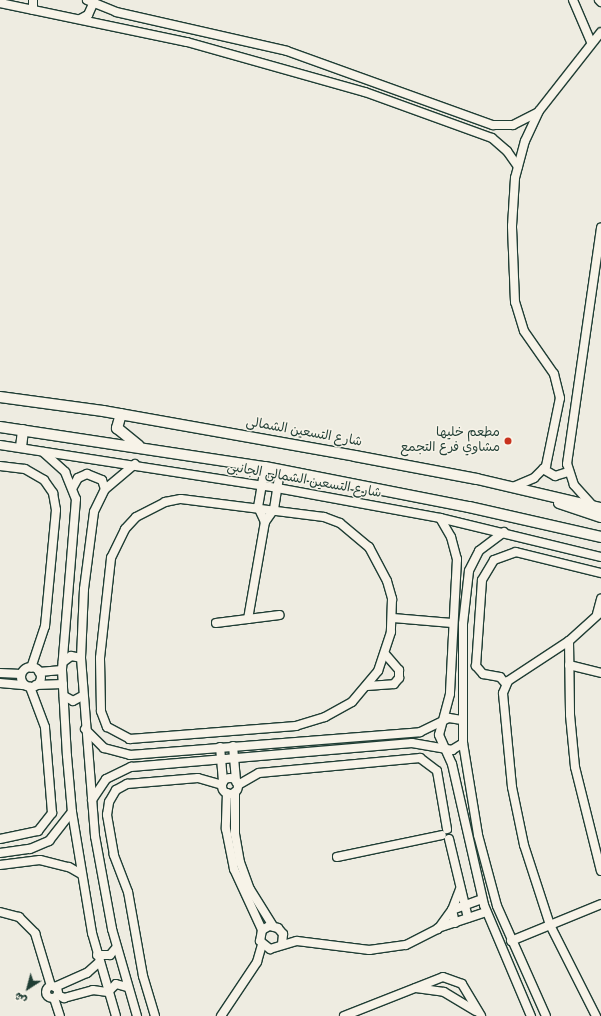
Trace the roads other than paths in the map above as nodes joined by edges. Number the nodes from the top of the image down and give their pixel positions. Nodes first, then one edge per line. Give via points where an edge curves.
1 (33, 0) edge
2 (573, 0) edge
3 (599, 0) edge
4 (90, 2) edge
5 (601, 2) edge
6 (0, 3) edge
7 (33, 10) junction
8 (80, 19) junction
9 (601, 32) edge
10 (591, 42) junction
11 (539, 111) junction
12 (518, 168) junction
13 (601, 228) edge
14 (0, 397) edge
15 (121, 414) junction
16 (0, 427) edge
17 (23, 430) junction
18 (0, 445) edge
19 (21, 447) junction
20 (142, 448) junction
21 (39, 449) junction
22 (135, 464) junction
23 (0, 466) edge
24 (265, 467) junction
25 (543, 469) junction
26 (280, 470) junction
27 (568, 472) junction
28 (262, 485) junction
29 (73, 487) junction
30 (513, 487) junction
31 (277, 488) junction
32 (105, 489) junction
33 (553, 497) junction
34 (258, 507) junction
35 (598, 508) edge
36 (274, 509) junction
37 (601, 517) edge
38 (440, 518) junction
39 (265, 522) junction
40 (504, 532) junction
41 (601, 537) edge
42 (601, 557) edge
43 (457, 570) junction
44 (469, 572) junction
45 (601, 573) edge
46 (601, 599) edge
47 (599, 613) edge
48 (280, 615) dead end
49 (393, 618) junction
50 (248, 619) junction
51 (216, 623) dead end
52 (452, 623) junction
53 (569, 641) junction
54 (386, 655) junction
55 (81, 658) junction
56 (569, 665) junction
57 (62, 666) junction
58 (31, 668) junction
59 (0, 672) edge
60 (38, 672) junction
61 (601, 673) edge
62 (21, 674) junction
63 (0, 683) edge
64 (63, 684) junction
65 (506, 684) junction
66 (30, 686) junction
67 (367, 686) junction
68 (64, 696) junction
69 (82, 696) junction
70 (462, 720) junction
71 (442, 722) junction
72 (84, 728) junction
73 (270, 728) junction
74 (253, 729) junction
75 (271, 742) junction
76 (255, 744) junction
77 (464, 744) junction
78 (233, 746) junction
79 (220, 747) junction
80 (443, 748) junction
81 (234, 758) junction
82 (222, 759) junction
83 (223, 784) junction
84 (234, 788) junction
85 (91, 801) junction
86 (72, 812) junction
87 (444, 832) junction
88 (0, 839) edge
89 (38, 846) junction
90 (0, 853) edge
91 (338, 857) dead end
92 (40, 860) junction
93 (0, 865) edge
94 (601, 871) edge
95 (81, 874) junction
96 (460, 889) junction
97 (482, 900) junction
98 (601, 904) edge
99 (465, 905) junction
100 (452, 910) junction
101 (0, 912) edge
102 (486, 912) junction
103 (468, 918) junction
104 (455, 923) junction
105 (550, 925) junction
106 (273, 926) junction
107 (438, 929) junction
108 (262, 930) junction
109 (282, 931) junction
110 (304, 941) junction
111 (511, 941) junction
112 (262, 944) junction
113 (282, 944) junction
114 (116, 948) junction
115 (274, 949) junction
116 (98, 959) junction
117 (257, 962) junction
118 (127, 986) junction
119 (413, 988) junction
120 (54, 992) junction
121 (108, 992) junction
122 (480, 1015) edge
123 (60, 1016) edge
124 (116, 1016) edge
125 (137, 1016) edge
126 (155, 1016) edge
127 (221, 1016) edge
128 (344, 1016) edge
129 (532, 1016) edge
130 (546, 1016) edge
131 (596, 1016) edge

1 - 7 street
2 - 10 street
3 - 5 street
4 - 8 street via 91,12
4 - 11 street via 287,52 493,125 523,122
6 - 7 street
7 - 8 street
8 - 12 street via 238,55 406,106 492,138 508,150
9 - 10 street
10 - 11 street
11 - 12 street
12 - 25 street via 512,205 515,302 524,331 554,374 560,392 550,457
13 - 27 street via 568,453
14 - 15 main road, شارع التسعين الشمالى
15 - 20 main road via 117,428
15 - 30 main road, شارع التسعين الشمالى
16 - 17 main road
17 - 19 main road
17 - 20 main road
18 - 19 street, شارع التسعين الشمالى الجانبى
19 - 21 street, شارع التسعين الشمالى الجانبى
20 - 24 main road
21 - 22 street, شارع التسعين الشمالى الجانبى
21 - 29 street via 58,463
22 - 28 street, شارع التسعين الشمالى الجانبى
22 - 32 street
23 - 58 street via 25,469 44,480 53,493 56,510 45,626
24 - 26 main road
24 - 28 street
25 - 27 street via 555,476
25 - 30 street via 534,478
26 - 31 street
26 - 41 main road via 469,506
27 - 35 street via 578,492
28 - 31 street, شارع التسعين الشمالى الجانبى
28 - 34 street
29 - 32 street via 78,478 87,474 102,480
29 - 57 street via 76,510 66,587
30 - 33 main road, شارع التسعين الشمالى
31 - 36 street
31 - 38 street, شارع التسعين الشمالى الجانبى
32 - 55 street via 94,512 84,589
33 - 35 main road, شارع التسعين الشمالى
33 - 37 main road via 566,507
34 - 36 street
34 - 39 street
34 - 74 street via 181,499 160,504 136,517 125,529 111,558 100,658 103,720 121,737
36 - 39 street
36 - 49 street via 324,517 356,534 373,553 387,581
38 - 40 street, شارع التسعين الشمالى الجانبى
38 - 43 street via 455,547
39 - 50 street
40 - 42 street, شارع التسعين الشمالى الجانبى
40 - 44 street via 479,552
43 - 44 street
43 - 52 street
44 - 70 street via 463,624
45 - 65 street via 516,552 494,560 482,580 476,666 483,674 500,677
46 - 47 street
47 - 53 street
48 - 50 street
49 - 52 street
49 - 54 street
50 - 51 street
52 - 71 street via 450,694
53 - 56 street
53 - 65 street
54 - 67 street
54 - 67 street via 399,670 399,678 390,685
55 - 57 street via 71,656
55 - 69 street
56 - 61 street
56 - 94 street via 576,773
57 - 60 street
57 - 64 street
58 - 60 street
58 - 62 street
59 - 62 street
60 - 66 street via 40,678
62 - 66 street
63 - 66 street
64 - 66 street
64 - 68 street
65 - 105 street via 503,693 512,787 524,845
66 - 88 street via 45,727 52,813 38,831
67 - 73 street via 352,702 325,718
68 - 69 street via 73,701
68 - 86 street
69 - 72 street
70 - 71 street via 449,718
70 - 77 street
71 - 75 street via 420,732
71 - 80 street via 439,735
72 - 79 street via 104,748 116,753
72 - 85 street
73 - 74 street
73 - 75 street
74 - 76 street
75 - 76 street
76 - 78 street
77 - 80 street via 452,750
77 - 111 street via 478,835
78 - 79 street
78 - 81 street
79 - 82 street
80 - 81 street via 412,743
80 - 97 street via 452,764
81 - 82 street
81 - 84 street
82 - 83 street
82 - 85 street via 131,767 106,779
83 - 84 street
83 - 84 street via 230,778
83 - 126 street via 198,778 127,784 116,790 109,802 114,855 128,892 143,976
84 - 87 street via 259,773 420,758 436,771
84 - 106 street via 235,834 240,862 254,895
84 - 108 street via 226,829 234,869
85 - 114 street
86 - 89 street via 58,833
86 - 95 street
87 - 91 street
87 - 96 street via 452,833 450,838
89 - 90 street
89 - 92 street
92 - 93 street
92 - 95 street via 55,862
95 - 116 street
96 - 99 street
96 - 100 street
97 - 99 street
97 - 102 street
98 - 105 street
99 - 100 street
99 - 103 street
100 - 104 street
100 - 107 street
101 - 120 street via 19,917 34,933
102 - 103 street
102 - 129 street
103 - 104 street
104 - 107 street
105 - 111 street
105 - 131 street
106 - 108 street
106 - 109 street
107 - 110 street via 406,945 382,950
108 - 112 street
109 - 110 street
109 - 113 street
110 - 113 street
111 - 130 street
112 - 115 street
112 - 117 street
113 - 115 street
114 - 116 street
114 - 118 street
115 - 117 street
116 - 120 street via 87,973
116 - 121 street
117 - 127 street
118 - 121 street via 116,984
118 - 125 street
119 - 122 street via 444,992
119 - 122 street via 450,977 462,984
119 - 128 street
120 - 121 street via 64,998 93,990
120 - 123 street
121 - 124 street

